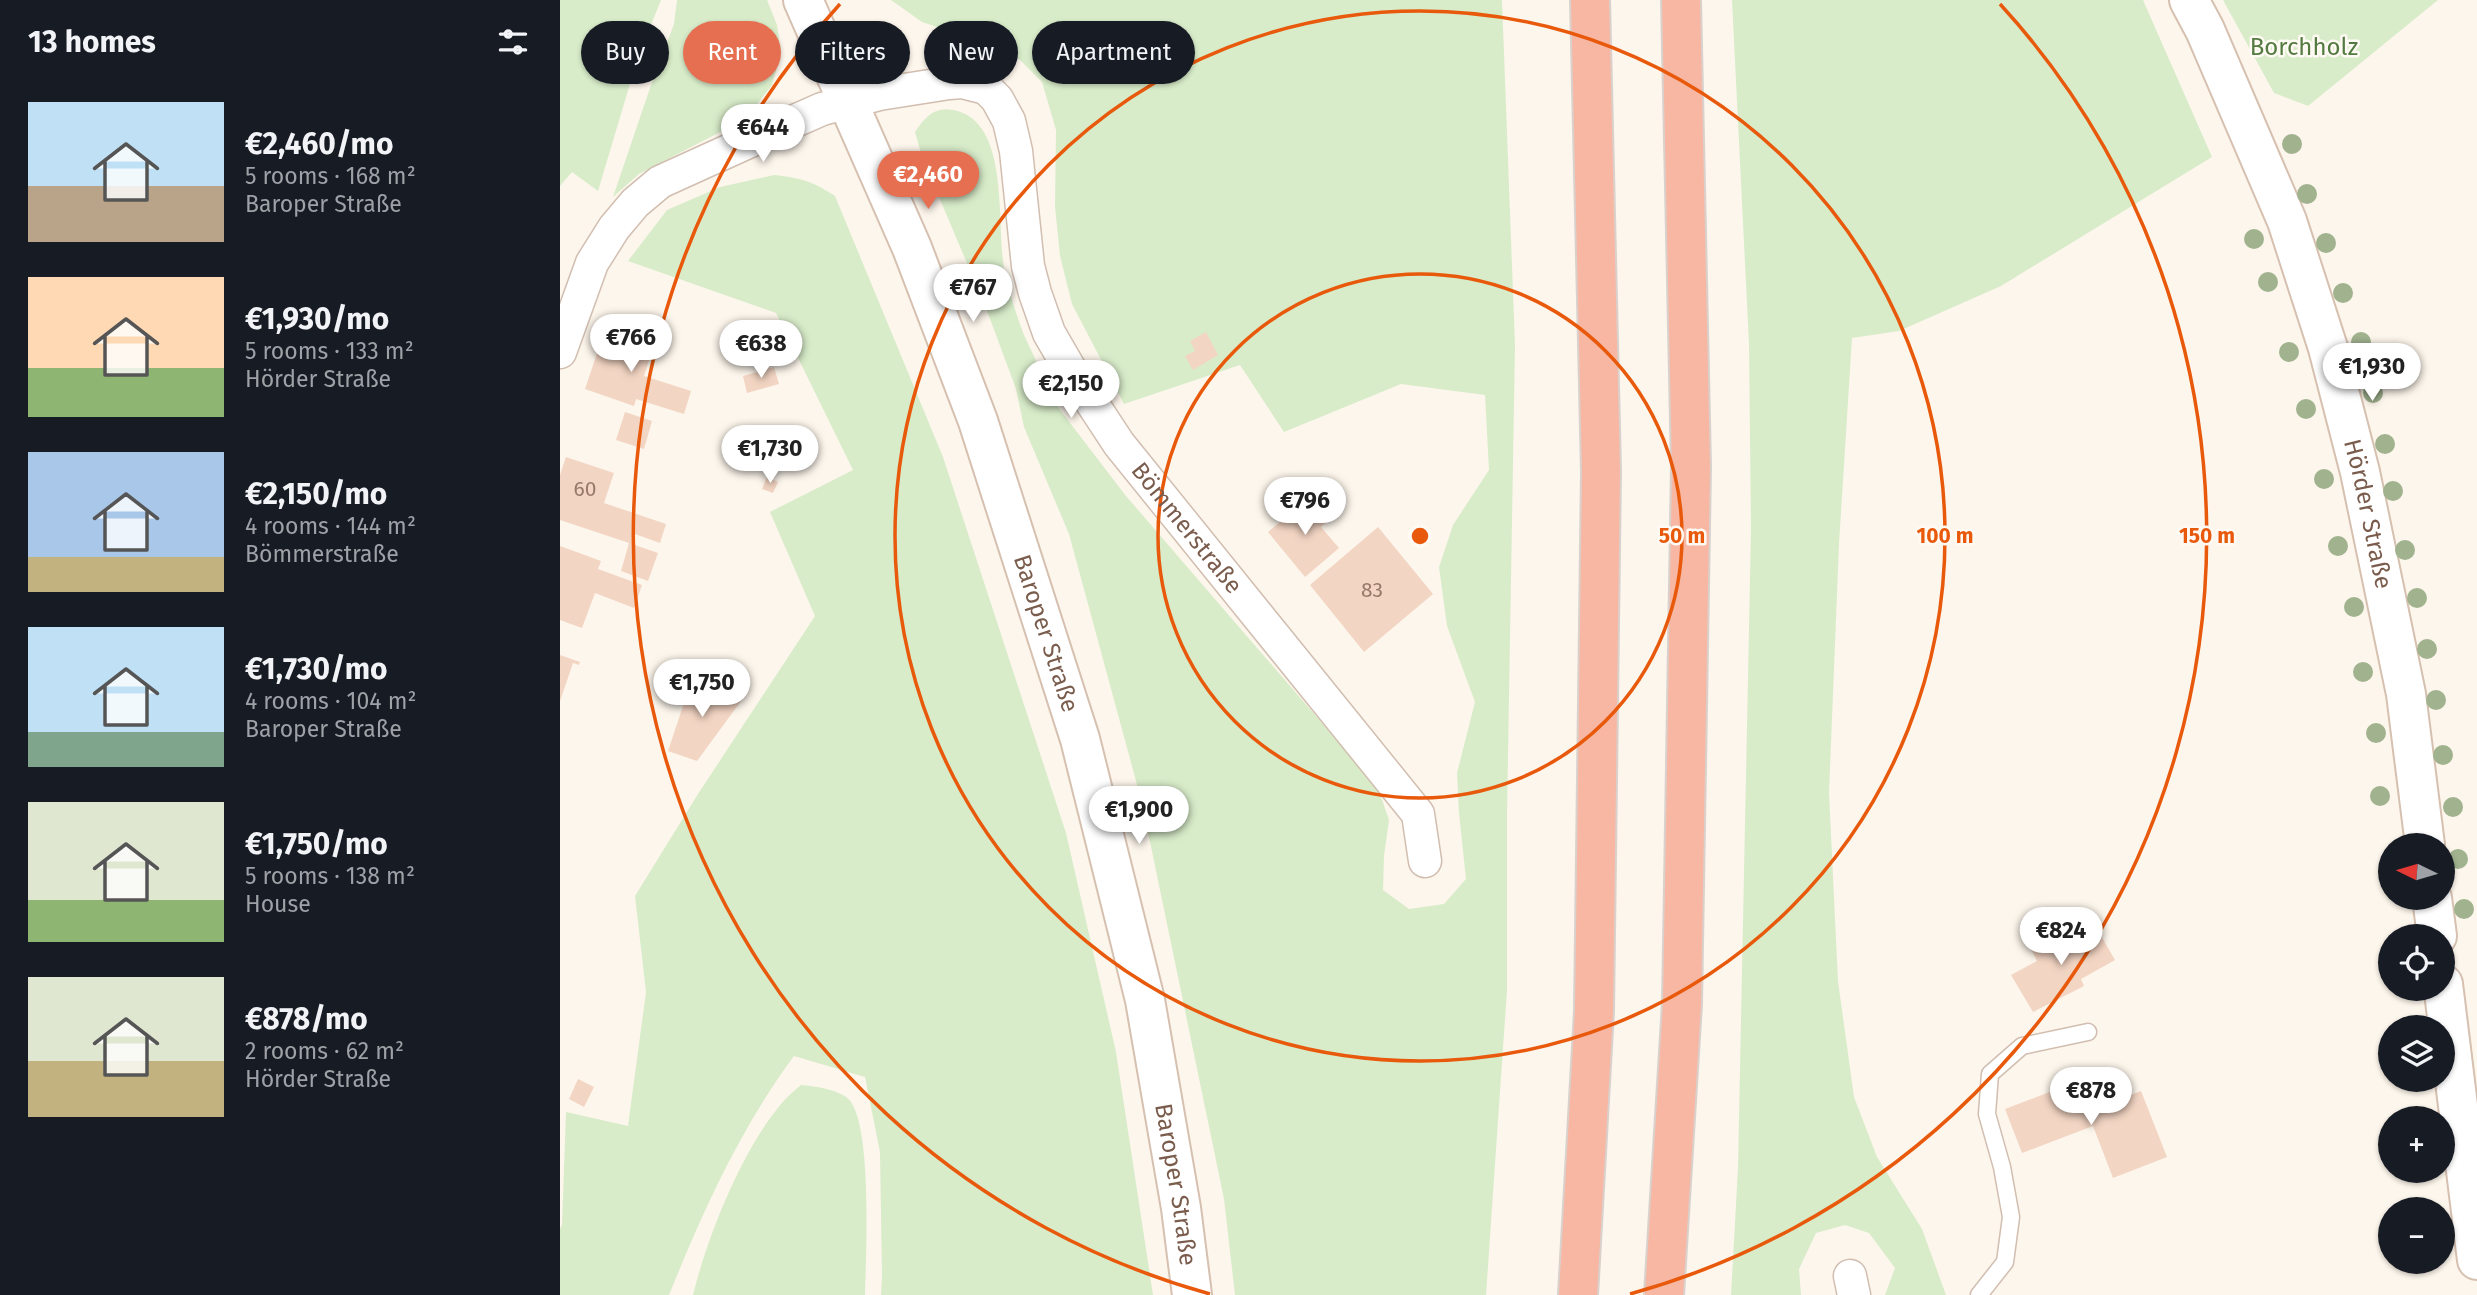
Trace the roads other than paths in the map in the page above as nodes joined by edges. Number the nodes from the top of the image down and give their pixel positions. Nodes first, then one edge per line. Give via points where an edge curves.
1 (803, 0) edge
2 (1590, 0) edge
3 (1681, 0) edge
4 (2189, 0) edge
5 (849, 102) junction
6 (560, 352) edge
7 (2424, 833) edge
8 (1425, 861) dead end
9 (2445, 1001) edge
10 (2088, 1032) dead end
11 (2477, 1260) edge
12 (1192, 1295) edge
13 (1578, 1295) edge
14 (1664, 1295) edge
15 (1979, 1295) edge

1 - 5 main road, Baroper Straße
2 - 13 highway via 1601,471 1594,1011
3 - 14 highway via 1691,481 1682,1004
4 - 7 main road, Hörder Straße via 2287,221 2328,348 2360,472 2406,694
5 - 6 street, Bömmerstraße via 812,114 660,183 635,203 592,263
5 - 8 street, Bömmerstraße via 962,82 986,88 997,99 1009,121 1016,151 1028,266 1049,332 1119,444 1418,814
5 - 12 main road, Baroper Straße via 912,248 978,421 1080,739 1145,1000
9 - 11 main road
10 - 15 lane via 2022,1046 1990,1074 1987,1114 2011,1217 2005,1262

